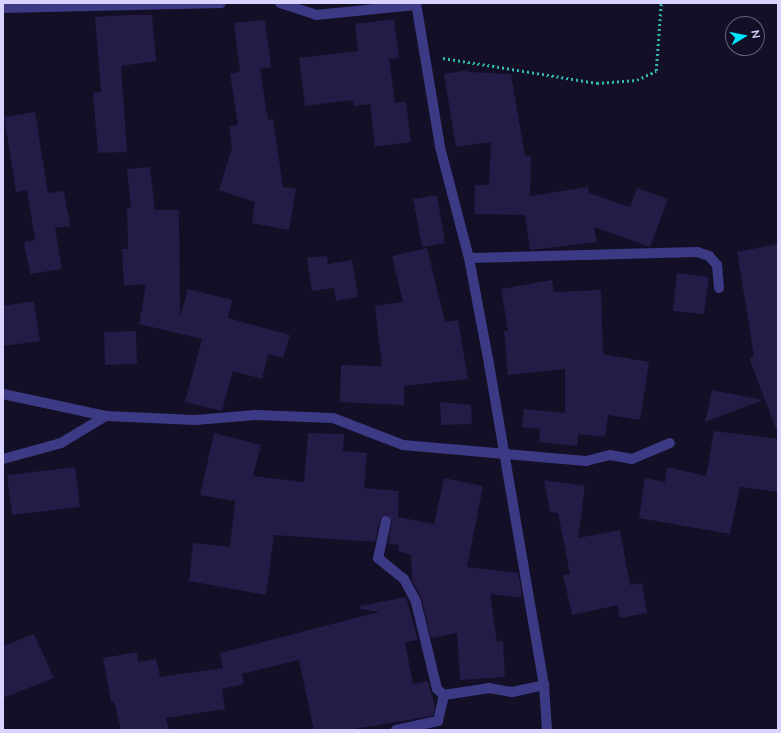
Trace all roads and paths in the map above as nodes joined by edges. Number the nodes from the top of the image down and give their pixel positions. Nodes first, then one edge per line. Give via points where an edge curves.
1 (221, 3) edge
2 (280, 3) edge
3 (661, 3) edge
4 (416, 4) edge
5 (3, 8) edge
6 (425, 55) junction
7 (469, 258) junction
8 (718, 288) dead end
9 (3, 394) edge
10 (106, 416) junction
11 (670, 443) dead end
12 (503, 451) junction
13 (3, 459) edge
14 (386, 521) dead end
15 (544, 685) junction
16 (444, 695) junction
17 (396, 730) edge
18 (547, 730) edge

1 - 5 street
2 - 4 street via 316,15
3 - 6 path via 656,72 637,80 597,83
4 - 6 street
6 - 7 street via 440,148
7 - 8 street via 697,252 708,256 717,265
7 - 12 street
9 - 10 street
10 - 12 street via 195,420 256,415 333,418 403,445
10 - 13 street via 61,443
11 - 12 street via 632,459 610,455 586,461
12 - 15 street
14 - 16 street via 378,558 404,579 416,602 435,684
15 - 16 street via 512,692 489,688
15 - 18 street
16 - 17 street via 438,721

